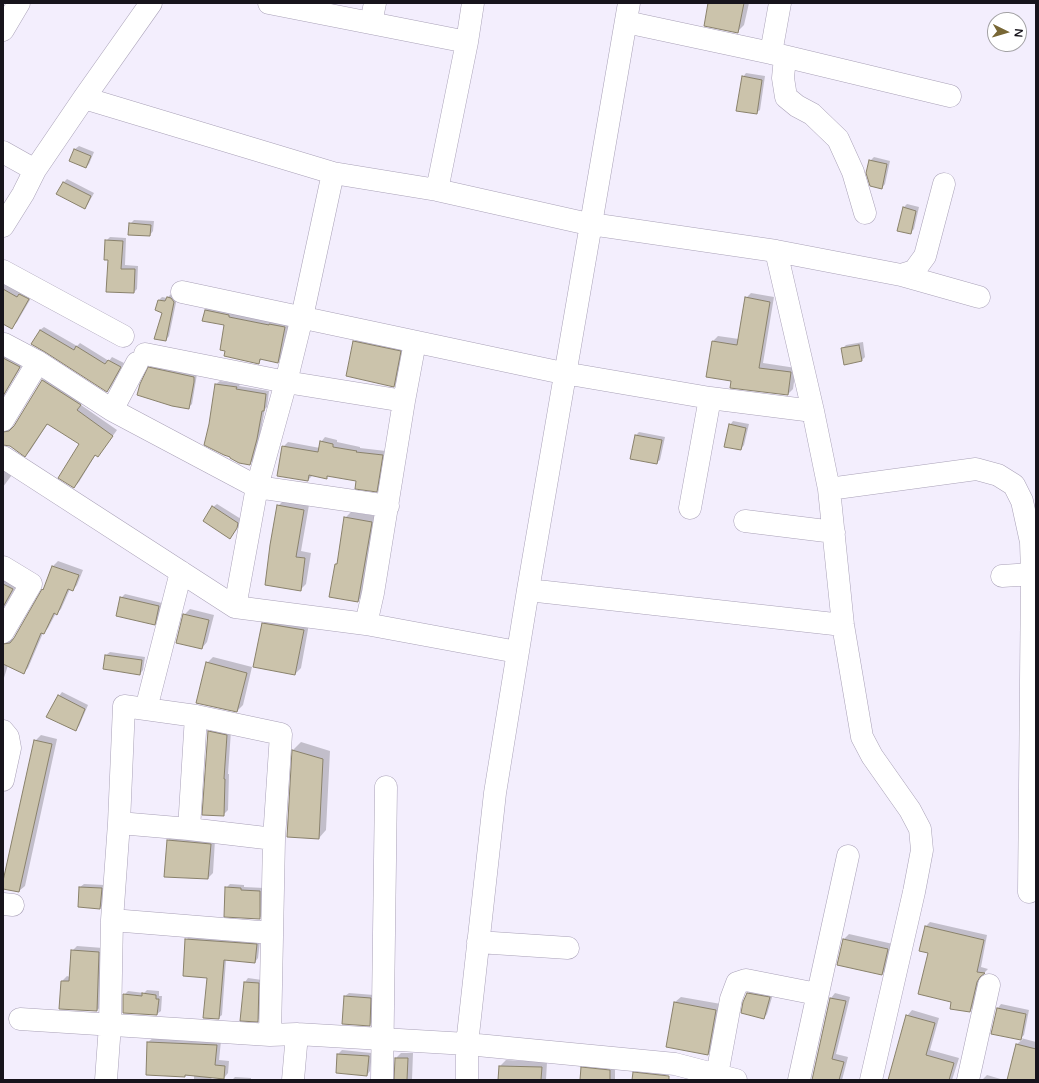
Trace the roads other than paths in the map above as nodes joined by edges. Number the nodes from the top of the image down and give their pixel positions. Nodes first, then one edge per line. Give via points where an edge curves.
1 (19, 3) edge
2 (151, 3) edge
3 (269, 3) edge
4 (473, 3) edge
5 (780, 3) edge
6 (373, 13) edge
7 (628, 13) edge
8 (3, 30) edge
9 (467, 42) junction
10 (778, 55) junction
11 (950, 96) dead end
12 (84, 98) junction
13 (3, 152) edge
14 (35, 170) junction
15 (333, 173) junction
16 (944, 184) dead end
17 (437, 190) junction
18 (865, 213) dead end
19 (591, 224) junction
20 (3, 226) edge
21 (776, 251) junction
22 (3, 271) edge
23 (901, 275) junction
24 (182, 292) dead end
25 (979, 297) dead end
26 (302, 317) junction
27 (123, 336) dead end
28 (415, 342) junction
29 (4, 344) edge
30 (38, 362) junction
31 (565, 373) junction
32 (286, 382) junction
33 (710, 398) junction
34 (404, 401) junction
35 (112, 410) junction
36 (813, 411) junction
37 (3, 420) edge
38 (3, 457) edge
39 (257, 487) junction
40 (829, 489) junction
41 (388, 506) junction
42 (690, 508) dead end
43 (745, 521) dead end
44 (834, 532) junction
45 (3, 567) edge
46 (181, 572) junction
47 (1032, 574) junction
48 (1002, 576) dead end
49 (528, 590) junction
50 (235, 607) junction
51 (366, 624) junction
52 (843, 625) junction
53 (3, 632) edge
54 (517, 652) junction
55 (146, 708) junction
56 (196, 716) junction
57 (3, 731) edge
58 (3, 780) edge
59 (386, 787) dead end
60 (119, 823) junction
61 (189, 829) junction
62 (274, 839) junction
63 (848, 856) dead end
64 (1030, 892) dead end
65 (112, 920) junction
66 (272, 933) junction
67 (478, 942) junction
68 (568, 948) dead end
69 (989, 985) dead end
70 (817, 994) junction
71 (20, 1019) dead end
72 (110, 1025) junction
73 (270, 1034) junction
74 (297, 1034) junction
75 (383, 1040) junction
76 (467, 1044) junction
77 (677, 1072) edge
78 (727, 1078) edge
79 (106, 1080) edge
80 (293, 1080) edge
81 (382, 1080) edge
82 (467, 1080) edge
83 (799, 1080) edge
84 (871, 1080) edge
85 (968, 1080) edge

1 - 8 street
2 - 12 street
3 - 6 street
4 - 9 street
5 - 10 street
6 - 9 street
7 - 10 street
7 - 19 street
9 - 17 street
10 - 11 street
10 - 18 street via 786,97 812,114 838,139 853,172
12 - 14 street
12 - 15 street
13 - 14 street
14 - 20 street
15 - 17 street
15 - 26 street
16 - 23 street via 925,256 914,271
17 - 19 street
19 - 21 street
19 - 31 street
21 - 23 street
21 - 36 street
22 - 27 street
23 - 25 street
24 - 26 street
26 - 28 street
26 - 32 street
28 - 31 street
28 - 34 street
29 - 30 street
30 - 35 street
30 - 37 street
31 - 33 street
31 - 49 street
32 - 34 street
32 - 35 street via 141,358
32 - 39 street
33 - 36 street
33 - 42 street
34 - 41 street
35 - 39 street
36 - 40 street
38 - 46 street
39 - 41 street
39 - 50 street
40 - 44 street
40 - 47 street via 976,469 998,475 1014,485 1022,501 1031,542
41 - 51 street
43 - 44 street
44 - 52 street
45 - 53 street via 31,584
46 - 50 street
46 - 55 street
47 - 48 street
47 - 64 street
49 - 52 street
49 - 54 street
50 - 51 street
51 - 54 street
52 - 84 street via 862,737 872,756 910,810 920,829 922,850
54 - 67 street via 495,793
55 - 56 street
55 - 60 street via 124,706
56 - 61 street
56 - 62 street via 281,734
57 - 58 street via 8,736 10,748
59 - 75 street
60 - 61 street
60 - 65 street
61 - 62 street
62 - 66 street
63 - 70 street
65 - 66 street
65 - 72 street
66 - 73 street
67 - 68 street
67 - 76 street
69 - 85 street
70 - 78 street via 746,980 737,983 731,999
70 - 83 street
71 - 72 street
72 - 73 street
72 - 79 street
73 - 74 street
74 - 75 street
74 - 80 street
75 - 76 street
75 - 81 street
76 - 77 street
76 - 82 street
77 - 78 street

